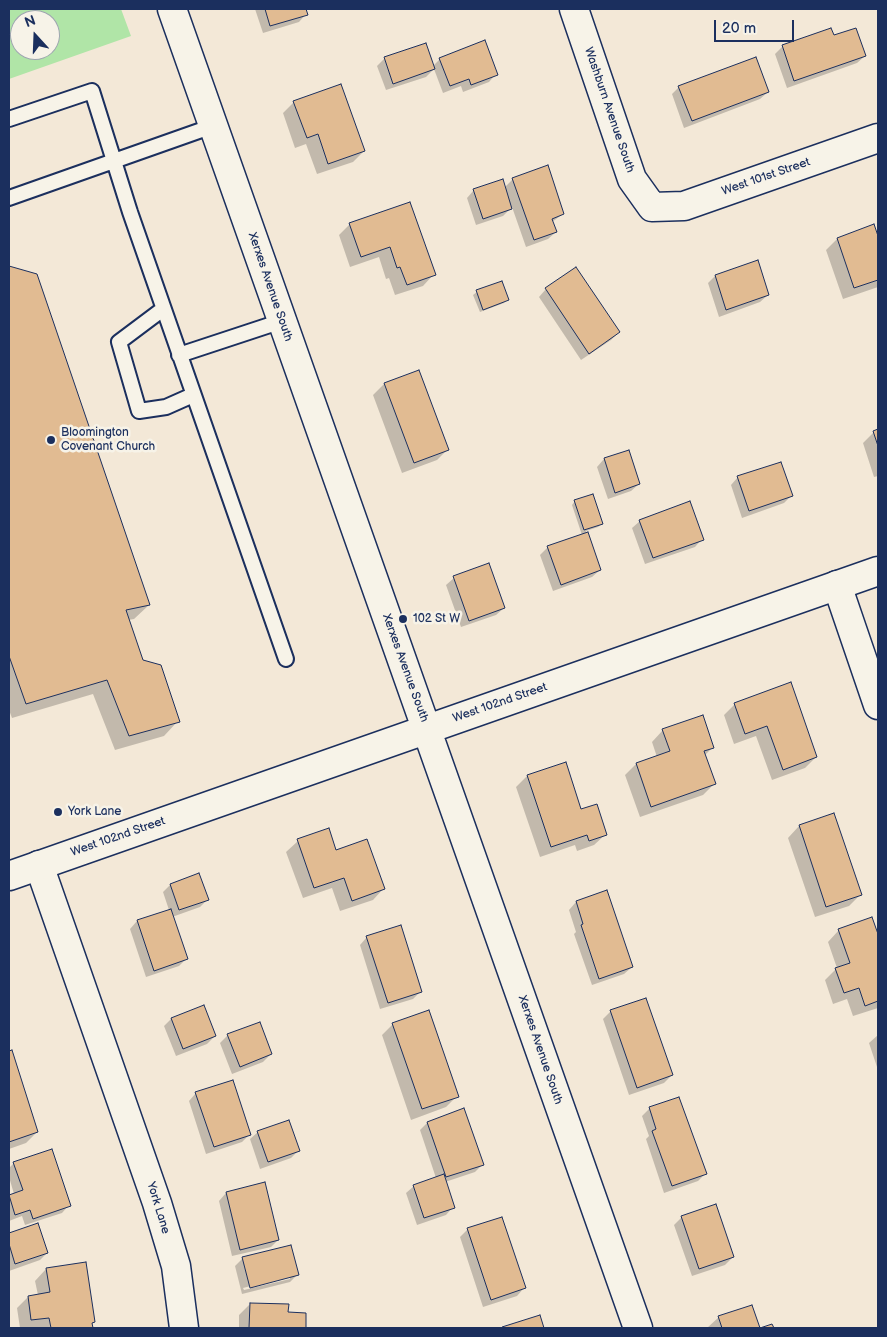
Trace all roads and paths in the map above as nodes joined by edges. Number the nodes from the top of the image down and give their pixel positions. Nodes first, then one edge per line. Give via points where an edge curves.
1 (172, 9) edge
2 (574, 9) edge
3 (9, 119) edge
4 (213, 126) junction
5 (878, 138) edge
6 (114, 161) junction
7 (9, 198) edge
8 (652, 207) joint
9 (163, 309) junction
10 (282, 321) junction
11 (179, 355) junction
12 (193, 395) junction
13 (878, 571) edge
14 (837, 585) junction
15 (286, 659) dead end
16 (878, 705) edge
17 (427, 729) junction
18 (39, 865) junction
19 (9, 876) edge
20 (184, 1328) edge
21 (638, 1328) edge

1 - 4 street, Xerxes Avenue South
2 - 8 street, Washburn Avenue South via 632,179
3 - 6 lane via 92,91
4 - 6 lane
4 - 10 street, Xerxes Avenue South
5 - 8 street, West 101st Street via 684,206
6 - 7 lane
6 - 9 lane
9 - 11 lane
9 - 12 lane via 119,342 140,410 166,407
10 - 11 lane
10 - 17 street, Xerxes Avenue South
11 - 12 lane
12 - 15 lane
13 - 14 street, West 102nd Street
14 - 16 street
14 - 17 street, West 102nd Street
17 - 18 street, West 102nd Street
17 - 21 street, Xerxes Avenue South
18 - 19 street, West 102nd Street
18 - 20 street, York Lane via 157,1202 176,1266

